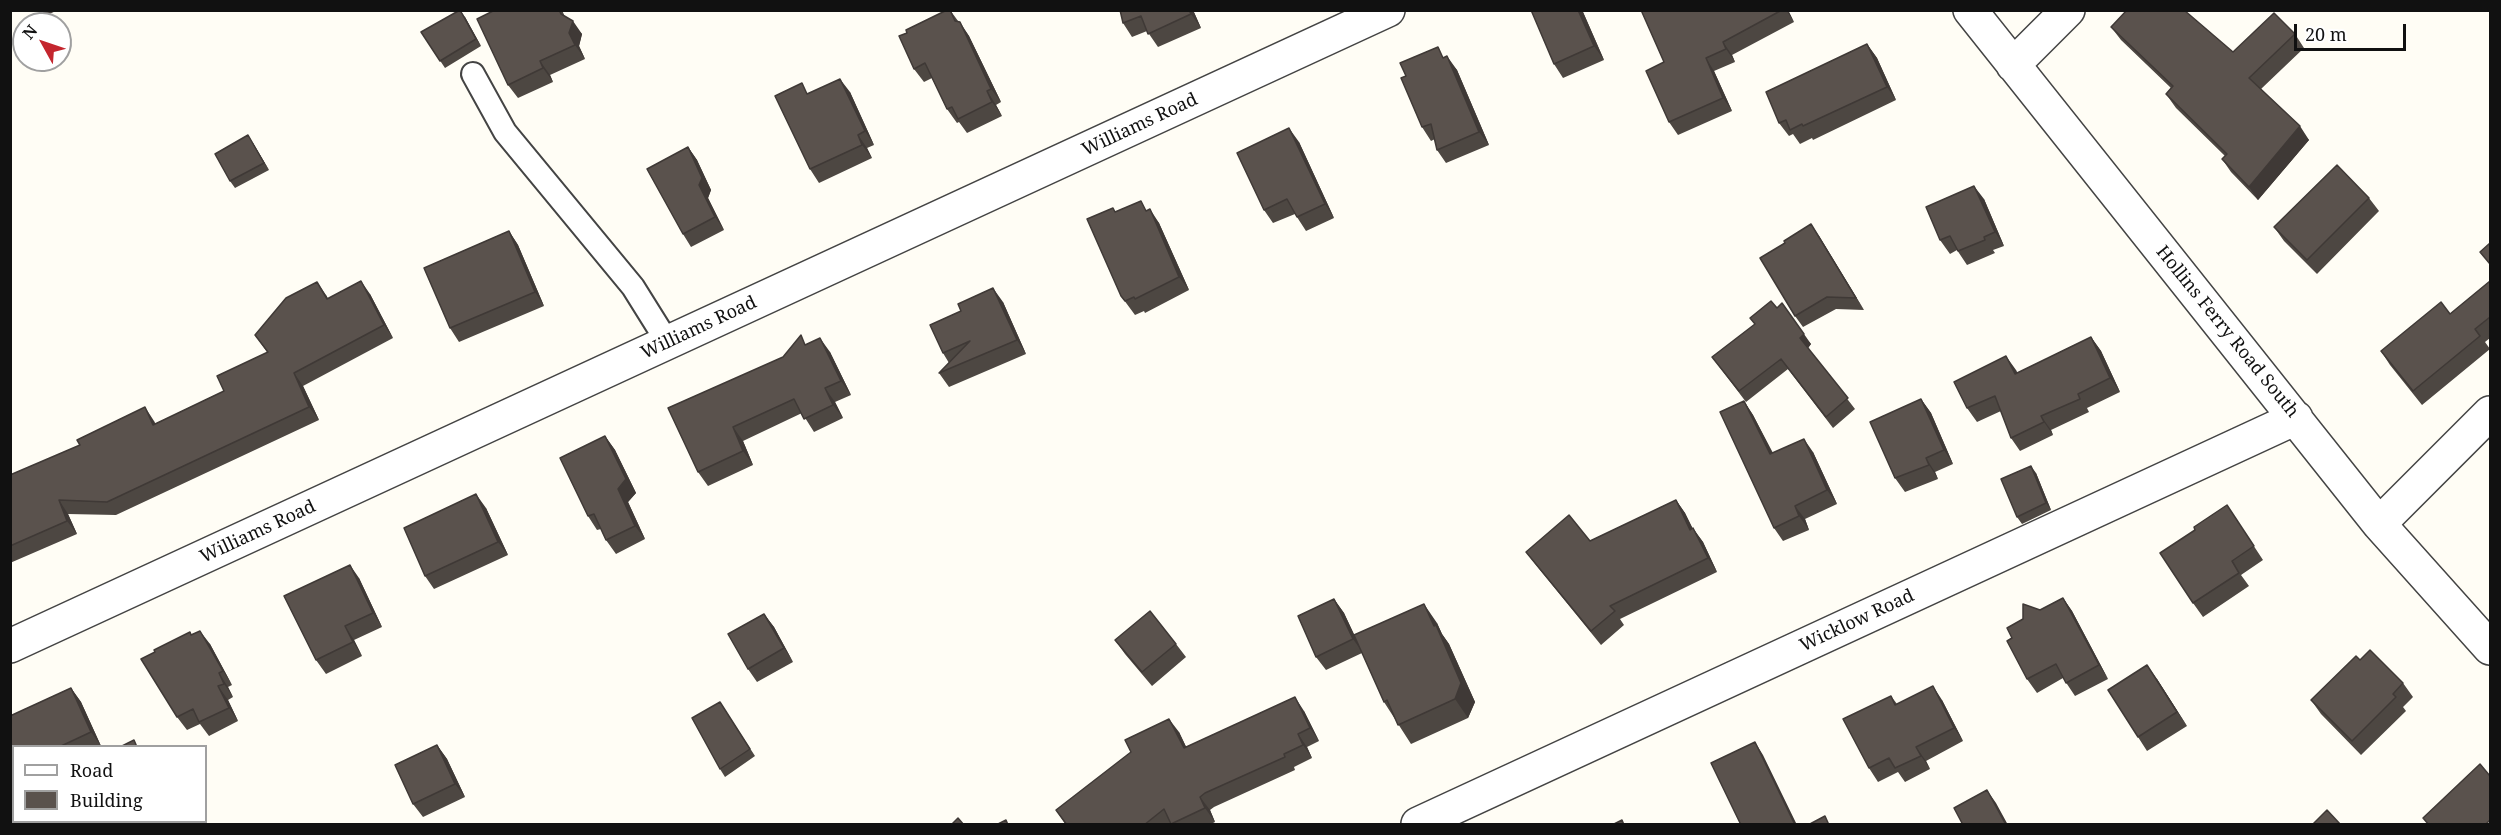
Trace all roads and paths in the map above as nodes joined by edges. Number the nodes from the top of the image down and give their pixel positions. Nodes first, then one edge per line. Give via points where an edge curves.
1 (1388, 10) edge
2 (1970, 10) edge
3 (2068, 10) edge
4 (2013, 65) junction
5 (473, 74) dead end
6 (668, 343) junction
7 (2490, 413) edge
8 (2296, 418) junction
9 (2379, 524) junction
10 (10, 646) edge
11 (2490, 648) edge
12 (1418, 825) edge

1 - 6 street, Williams Road
2 - 4 street, Hollins Ferry Road South
3 - 4 street
4 - 8 street, Hollins Ferry Road South
5 - 6 lane via 504,132 633,287
6 - 10 street, Williams Road
7 - 9 street
8 - 9 street, Hollins Ferry Road South
8 - 12 street, Wicklow Road
9 - 11 street, Hollins Ferry Road South

